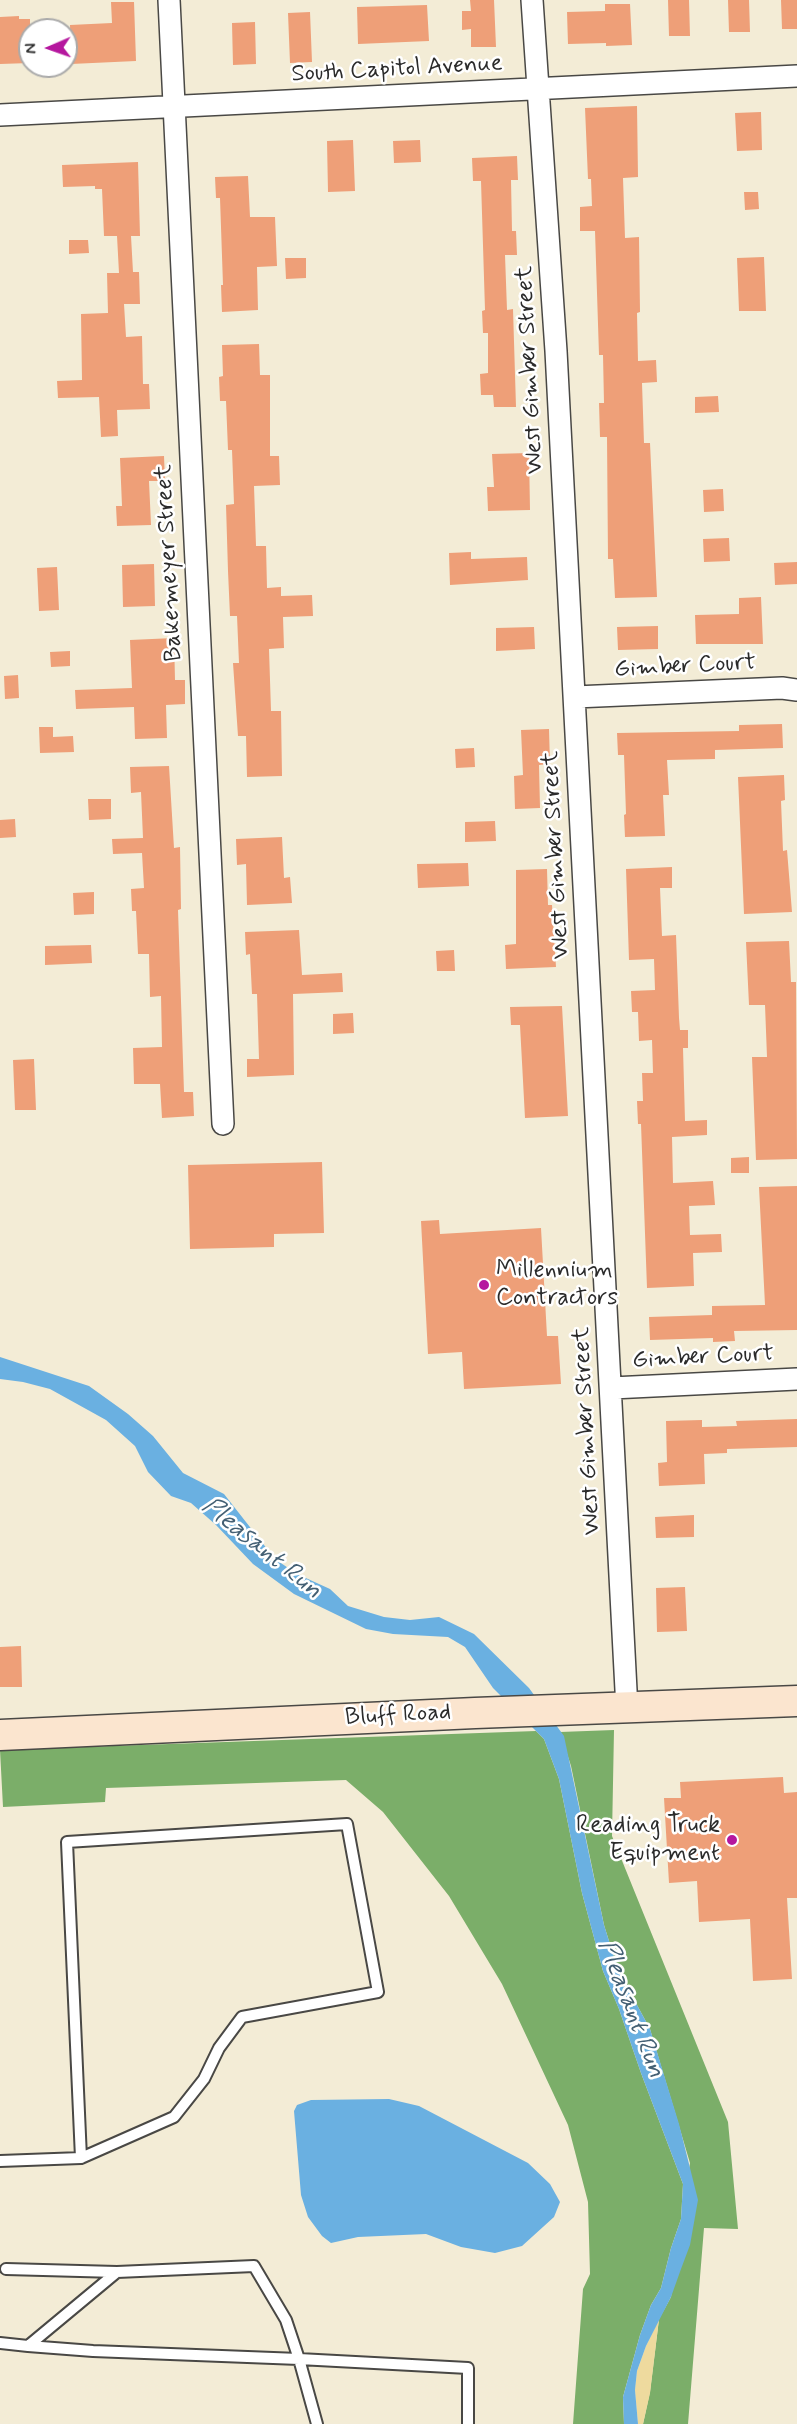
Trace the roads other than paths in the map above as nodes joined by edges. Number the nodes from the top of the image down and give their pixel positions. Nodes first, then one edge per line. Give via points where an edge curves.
1 (169, 0) edge
2 (532, 0) edge
3 (797, 76) edge
4 (538, 89) junction
5 (174, 107) junction
6 (0, 115) edge
7 (797, 690) edge
8 (574, 697) junction
9 (223, 1124) dead end
10 (797, 1379) edge
11 (612, 1388) junction
12 (797, 1701) edge
13 (627, 1709) junction
14 (0, 1735) edge
15 (81, 2158) junction
16 (0, 2161) edge
17 (6, 2269) dead end
18 (117, 2272) junction
19 (0, 2343) edge
20 (28, 2346) junction
21 (299, 2359) junction
22 (317, 2424) edge
23 (468, 2424) edge

1 - 5 street, Bakemeyer Street
2 - 4 street, West Gimber Street
3 - 4 street, South Capitol Avenue
4 - 5 street, South Capitol Avenue
4 - 8 street, West Gimber Street
5 - 6 street, South Capitol Avenue
5 - 9 street, Bakemeyer Street
7 - 8 street, Gimber Court
8 - 11 street, West Gimber Street
10 - 11 street, Gimber Court
11 - 13 street, West Gimber Street
12 - 13 main road, Bluff Road
13 - 14 main road, Bluff Road
15 - 15 lane via 174,2116 204,2079 219,2048 242,2017 378,1992 347,1824 67,1842
15 - 16 lane
17 - 18 lane
18 - 20 lane
18 - 21 lane via 254,2266 286,2320
19 - 20 lane
20 - 21 lane via 212,2358
21 - 22 lane
21 - 23 lane via 468,2368

